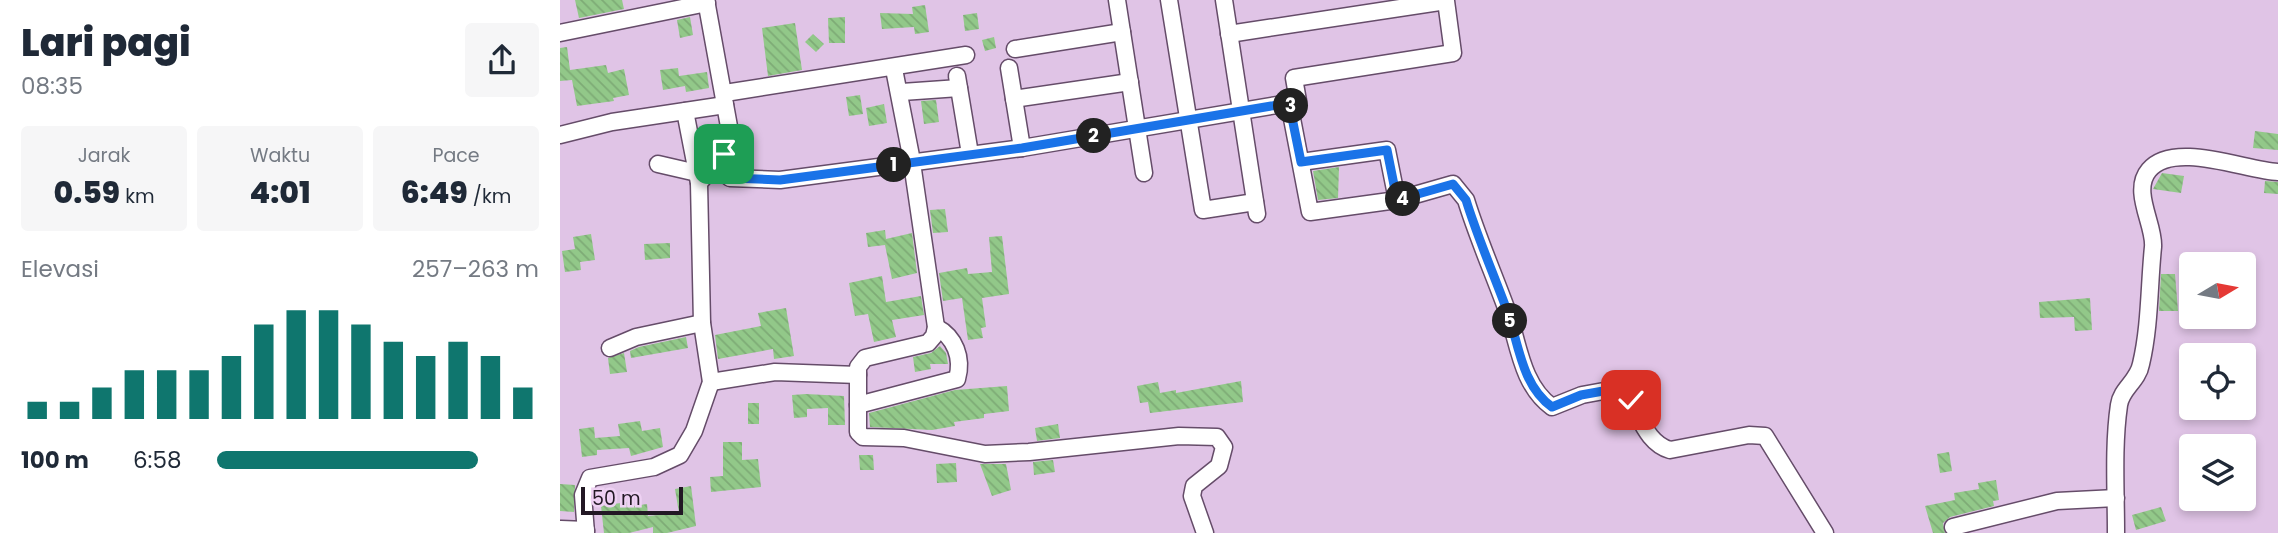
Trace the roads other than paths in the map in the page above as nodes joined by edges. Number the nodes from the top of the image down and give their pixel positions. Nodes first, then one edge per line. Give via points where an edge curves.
1 (1117, 0) edge
2 (1169, 0) edge
3 (1224, 0) edge
4 (706, 2) edge
5 (1122, 32) junction
6 (560, 33) edge
7 (1229, 34) junction
8 (1015, 49) dead end
9 (966, 55) dead end
10 (1009, 68) dead end
11 (894, 69) junction
12 (1130, 82) junction
13 (902, 92) dead end
14 (725, 99) junction
15 (1014, 99) junction
16 (1289, 103) junction
17 (1240, 110) junction
18 (685, 111) junction
19 (1187, 119) junction
20 (1138, 128) junction
21 (560, 135) edge
22 (1022, 148) junction
23 (970, 154) junction
24 (1301, 162) junction
25 (912, 163) junction
26 (658, 164) dead end
27 (714, 166) junction
28 (2278, 172) edge
29 (1144, 173) dead end
30 (698, 178) junction
31 (1397, 200) junction
32 (702, 323) junction
33 (936, 327) junction
34 (610, 348) dead end
35 (858, 374) junction
36 (712, 382) junction
37 (858, 405) junction
38 (2116, 498) junction
39 (1954, 527) dead end
40 (561, 529) edge
41 (586, 532) edge
42 (1205, 533) edge
43 (1825, 533) edge
44 (2116, 533) edge

1 - 5 street
2 - 19 street
3 - 7 street
4 - 6 street
4 - 14 street
5 - 8 street
5 - 12 street
7 - 16 street via 1446,1 1453,53 1294,78 1298,101
7 - 17 street
9 - 11 street
10 - 15 street
11 - 14 street
11 - 25 street
12 - 15 street
12 - 20 street
13 - 23 street via 958,82
14 - 18 street
14 - 27 street via 729,145
15 - 22 street
16 - 17 street
16 - 24 street
17 - 19 street
17 - 19 street via 1256,208 1203,210
18 - 21 street
18 - 30 street
19 - 20 street
20 - 22 street
20 - 29 street
22 - 23 street
23 - 25 street
24 - 31 street via 1387,150
24 - 31 street via 1308,208 1313,213
25 - 27 street via 780,180 730,178
25 - 33 street
26 - 30 street
27 - 30 street
28 - 38 street via 2197,158 2162,162 2145,178 2145,207 2154,241 2145,345 2141,368 2119,403
30 - 32 street
31 - 43 street via 1453,184 1461,192 1520,358 1539,398 1552,407 1581,395 1620,388 1649,436 1658,447 1670,450 1765,436
32 - 34 street via 636,337
32 - 36 street
33 - 35 street via 928,343 865,358
33 - 37 street via 951,337 956,347 959,368 954,382
35 - 36 street via 775,372
35 - 37 street
36 - 41 street via 690,443 680,455 654,467 590,478 583,495
37 - 42 street via 858,432 866,438 904,438 985,454 1179,436 1217,437 1224,447 1219,466 1194,486 1192,496
38 - 39 street via 2057,501
38 - 44 street
40 - 41 street

